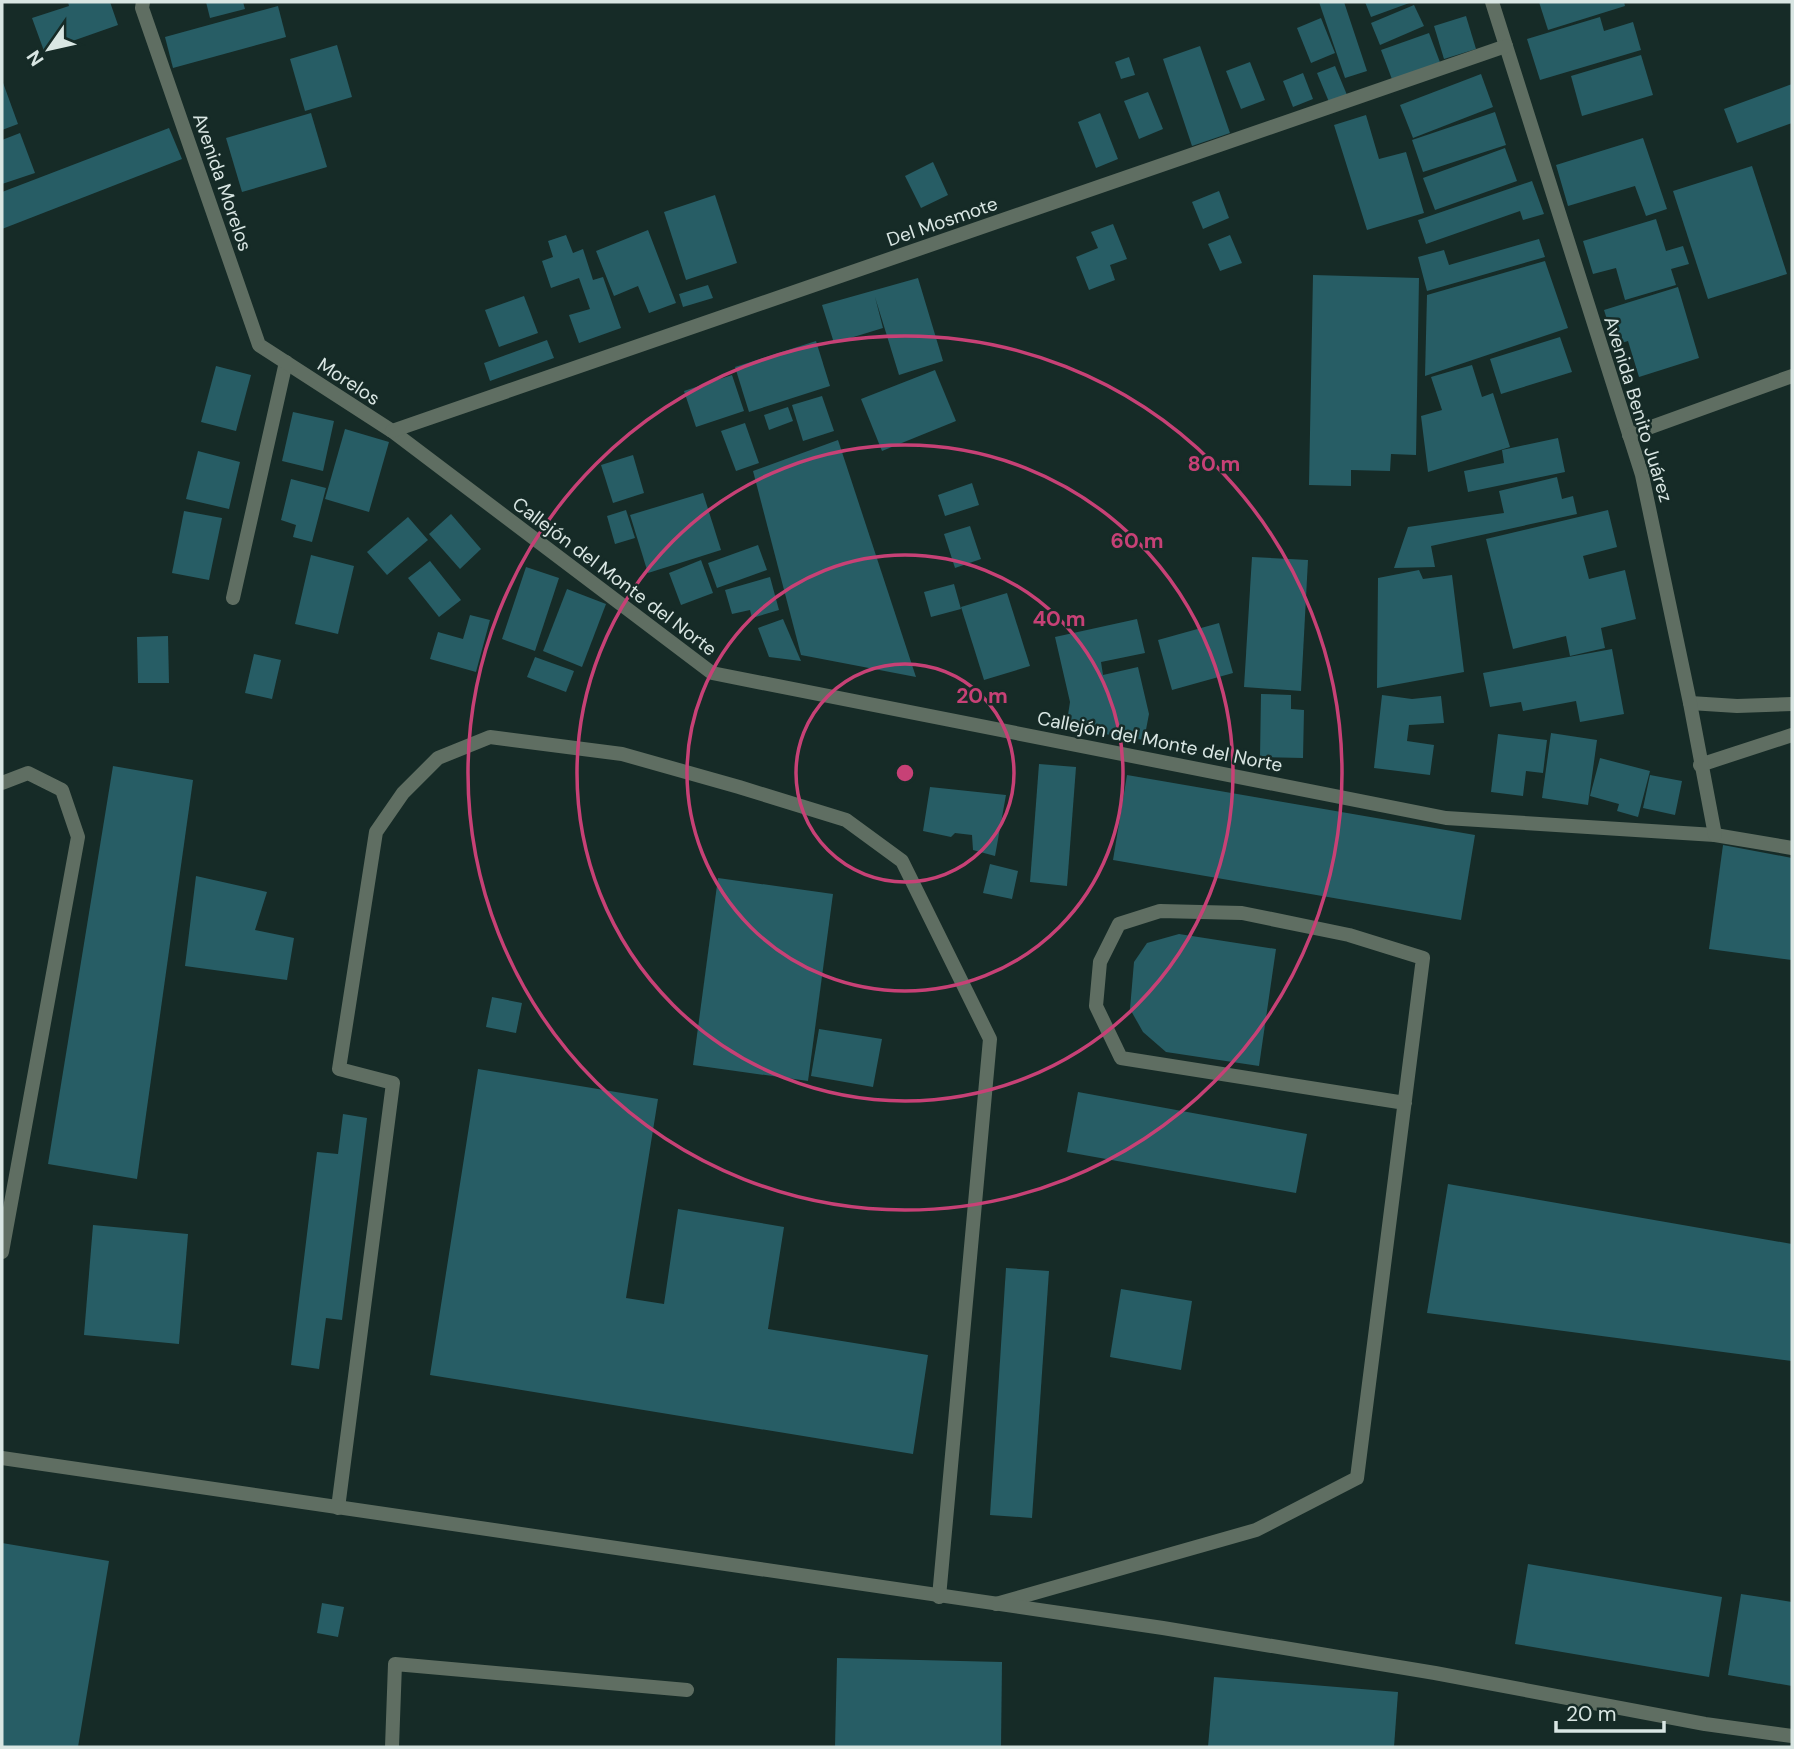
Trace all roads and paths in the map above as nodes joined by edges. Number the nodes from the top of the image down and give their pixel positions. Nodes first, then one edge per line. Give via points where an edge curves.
1 (143, 2) edge
2 (1492, 2) edge
3 (1506, 46) junction
4 (286, 362) junction
5 (1792, 376) edge
6 (392, 431) junction
7 (1629, 435) junction
8 (233, 598) dead end
9 (1690, 703) junction
10 (1792, 705) edge
11 (1792, 735) edge
12 (1700, 765) junction
13 (2, 783) edge
14 (1715, 835) junction
15 (1792, 848) edge
16 (1405, 1103) junction
17 (5, 1215) edge
18 (2, 1252) edge
19 (2, 1458) edge
20 (338, 1508) junction
21 (939, 1597) junction
22 (994, 1604) junction
23 (687, 1690) dead end
24 (1792, 1736) edge
25 (392, 1747) edge

1 - 4 street, Avenida Morelos via 259,345
2 - 3 street, Avenida Benito Juárez
3 - 6 street, Del Mosmote
3 - 7 street, Avenida Benito Juárez
4 - 6 street, Morelos
4 - 8 street
5 - 7 street
6 - 14 street, Callejón del Monte del Norte via 712,673 1446,818
7 - 9 street, Avenida Benito Juárez via 1642,475
9 - 10 street
9 - 12 street, Avenida Benito Juárez
11 - 12 street
12 - 14 street, Avenida Benito Juárez
13 - 17 street via 28,773 62,790 78,837
14 - 15 street, Callejón del Monte del Norte
16 - 16 street via 1423,958 1349,934 1242,913 1160,911 1119,924 1100,962 1096,1006 1121,1058
16 - 22 street via 1357,1478 1256,1530
17 - 18 street
19 - 20 street
20 - 21 street
20 - 21 street via 393,1083 339,1069 376,832 404,793 438,758 490,737 622,754 846,820 902,860 990,1039
21 - 22 street
22 - 24 street via 1163,1628
23 - 25 street via 395,1664

